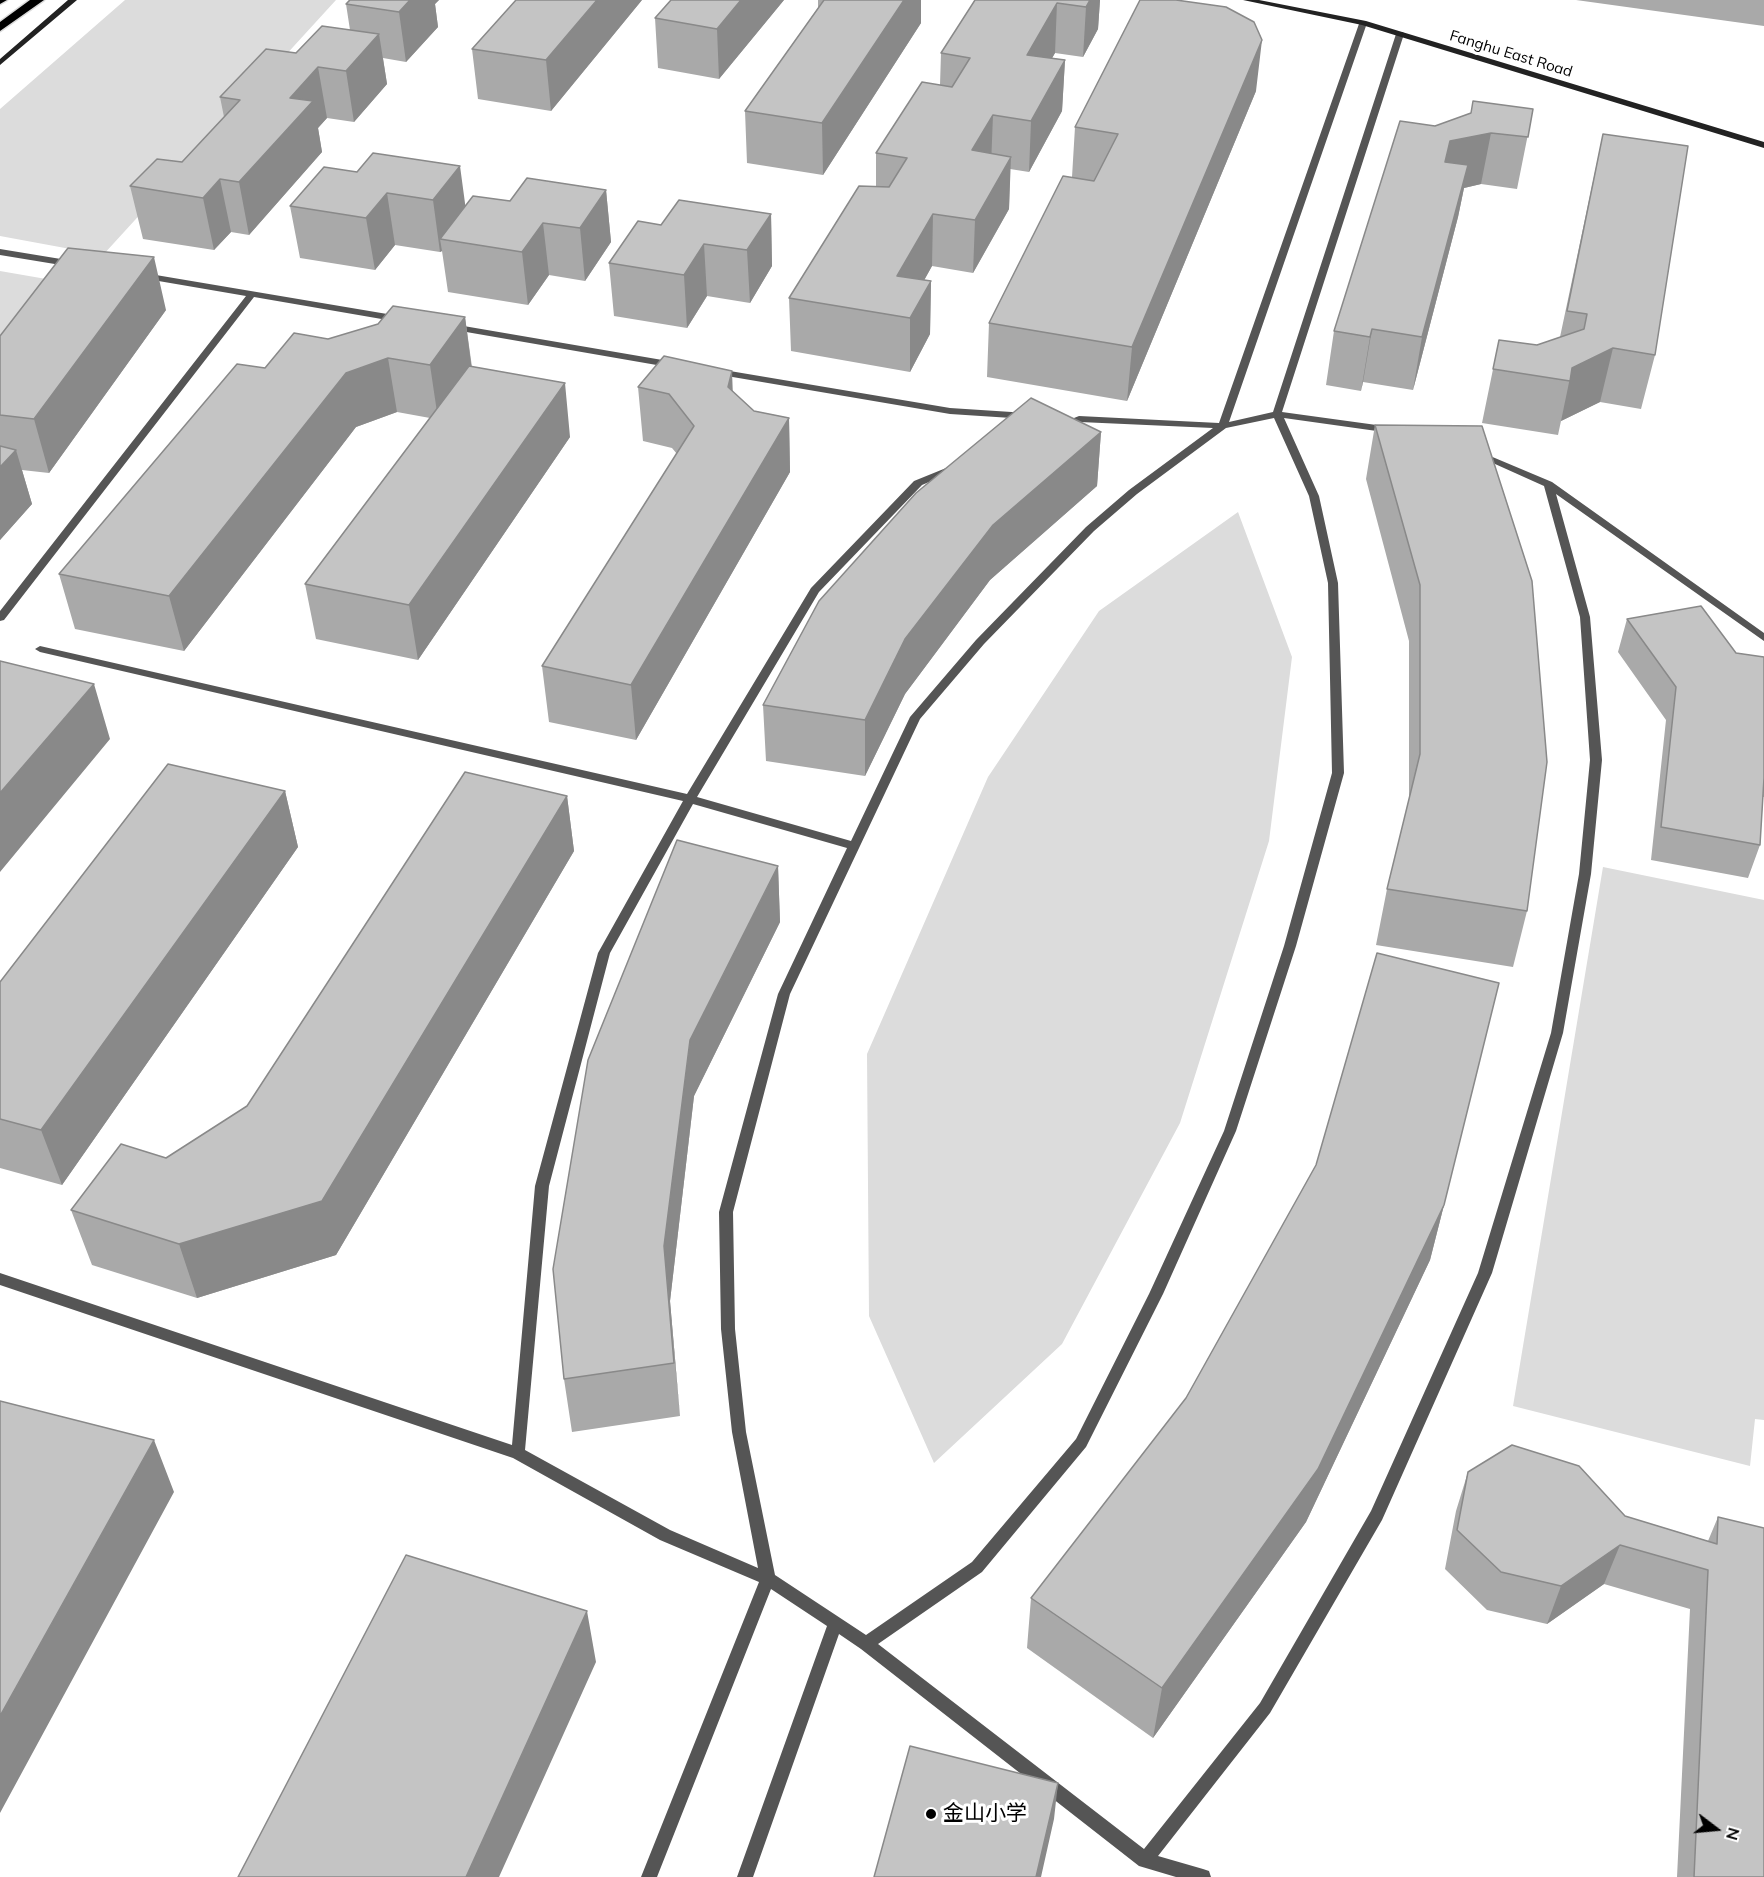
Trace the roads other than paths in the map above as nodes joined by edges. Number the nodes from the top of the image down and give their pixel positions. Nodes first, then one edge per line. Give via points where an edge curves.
1 (38, 0) edge
2 (73, 0) edge
3 (1247, 0) edge
4 (1363, 23) junction
5 (0, 27) edge
6 (1400, 34) junction
7 (0, 63) edge
8 (1764, 145) edge
9 (0, 252) edge
10 (80, 266) edge
11 (138, 275) edge
12 (252, 294) junction
13 (406, 320) edge
14 (441, 326) edge
15 (690, 367) edge
16 (713, 371) edge
17 (1277, 414) junction
18 (1032, 416) edge
19 (1056, 418) edge
20 (1079, 419) junction
21 (1223, 426) junction
22 (1402, 431) edge
23 (1047, 432) edge
24 (1466, 449) edge
25 (961, 466) edge
26 (1548, 484) junction
27 (0, 618) edge
28 (1764, 638) edge
29 (40, 649) dead end
30 (690, 799) junction
31 (855, 846) junction
32 (0, 1279) edge
33 (518, 1454) junction
34 (768, 1579) junction
35 (835, 1624) junction
36 (866, 1644) junction
37 (1144, 1860) junction
38 (649, 1877) edge
39 (745, 1877) edge
40 (1203, 1877) edge

1 - 5 highway
2 - 7 street
3 - 4 street, Fanghu East Road
4 - 6 street, Fanghu East Road
4 - 21 street
6 - 8 street, Fanghu East Road
6 - 17 street
9 - 10 street
11 - 12 street
12 - 13 street
12 - 27 street
14 - 15 street
16 - 18 street via 950,411
17 - 21 street
17 - 22 street
17 - 36 street via 1314,496 1333,582 1338,773 1290,946 1230,1131 1156,1294 1081,1443 977,1567
19 - 20 street
20 - 21 street
20 - 23 street
21 - 31 street via 1090,529 980,642 915,717
24 - 26 street
25 - 30 street via 918,483 815,590
26 - 28 street
26 - 37 street via 1585,617 1596,760 1585,874 1557,1033 1485,1273 1377,1515 1265,1708
29 - 30 street
30 - 31 street
30 - 33 street via 604,953 545,1175
31 - 34 street via 784,994 726,1212 728,1329 739,1432
32 - 33 street
33 - 34 street via 665,1535
34 - 35 street
34 - 38 street
35 - 36 street
35 - 39 street
36 - 37 street
37 - 40 street

